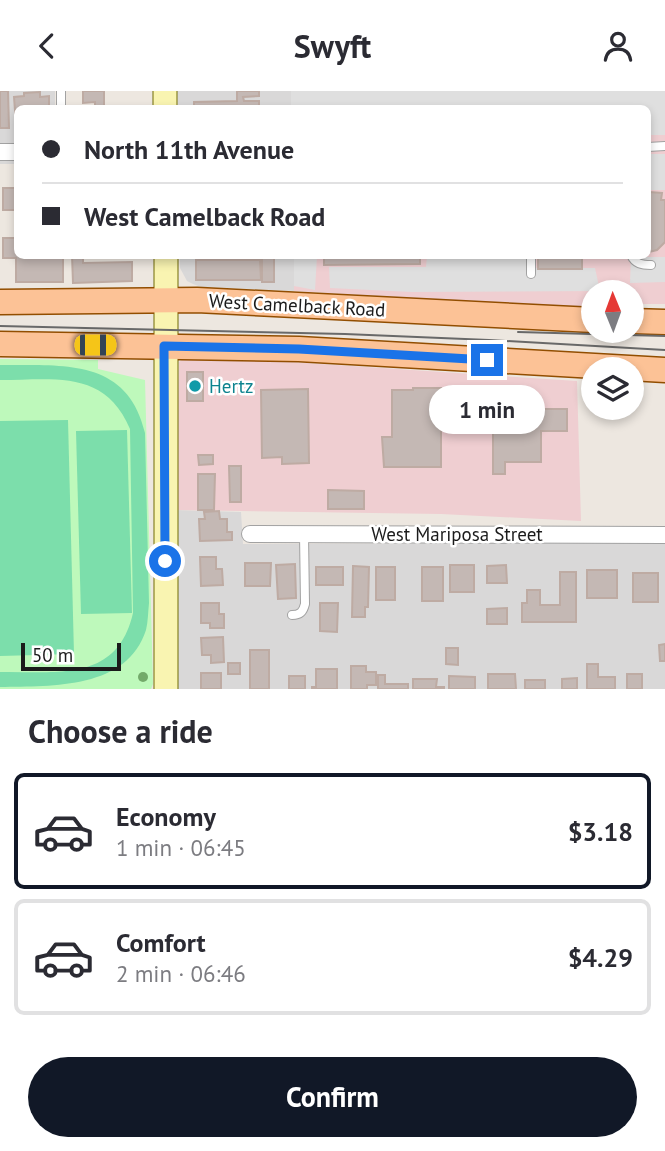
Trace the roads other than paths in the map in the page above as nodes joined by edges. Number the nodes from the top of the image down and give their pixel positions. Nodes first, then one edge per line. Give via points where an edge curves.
1 (166, 259) edge
2 (531, 259) edge
3 (632, 259) edge
4 (652, 265) dead end
5 (531, 274) dead end
6 (165, 300) junction
7 (0, 302) edge
8 (581, 319) edge
9 (644, 321) edge
10 (665, 322) edge
11 (0, 344) edge
12 (164, 346) junction
13 (665, 370) edge
14 (250, 534) dead end
15 (304, 534) junction
16 (665, 535) edge
17 (292, 615) dead end
18 (166, 689) edge

1 - 6 street
2 - 5 lane
3 - 4 lane
6 - 7 main road, West Camelback Road
6 - 8 main road, West Camelback Road
6 - 12 street
9 - 10 main road
11 - 12 main road
12 - 13 main road
12 - 18 street
14 - 15 street, West Mariposa Street
15 - 16 street, West Mariposa Street
15 - 17 lane via 305,604 303,611

